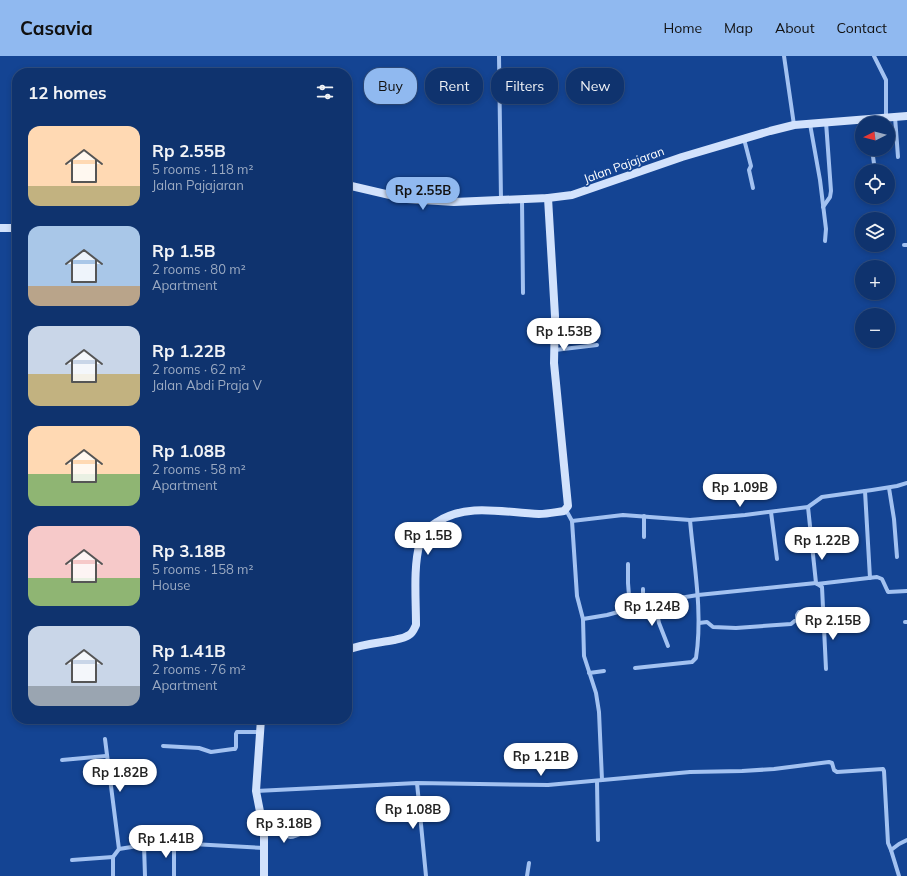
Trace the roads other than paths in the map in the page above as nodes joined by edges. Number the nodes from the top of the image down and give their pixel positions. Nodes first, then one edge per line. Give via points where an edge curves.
1 (499, 56) edge
2 (784, 56) edge
3 (874, 56) edge
4 (886, 116) edge
5 (907, 116) edge
6 (895, 117) joint
7 (855, 121) edge
8 (826, 122) junction
9 (810, 124) junction
10 (794, 125) junction
11 (744, 139) junction
12 (898, 157) dead end
13 (352, 186) edge
14 (753, 188) dead end
15 (548, 198) junction
16 (501, 200) junction
17 (522, 200) junction
18 (823, 207) junction
19 (0, 228) edge
20 (12, 228) edge
21 (825, 242) dead end
22 (523, 293) dead end
23 (598, 345) dead end
24 (554, 350) junction
25 (907, 483) edge
26 (890, 488) junction
27 (865, 491) junction
28 (808, 507) junction
29 (566, 510) junction
30 (771, 512) junction
31 (644, 516) junction
32 (690, 520) junction
33 (572, 521) junction
34 (644, 537) dead end
35 (897, 557) dead end
36 (777, 559) dead end
37 (628, 564) dead end
38 (870, 578) junction
39 (816, 583) junction
40 (643, 589) dead end
41 (907, 591) edge
42 (698, 595) junction
43 (655, 602) junction
44 (643, 604) junction
45 (630, 608) junction
46 (823, 613) junction
47 (583, 619) junction
48 (699, 623) junction
49 (668, 646) dead end
50 (352, 648) edge
51 (635, 668) dead end
52 (826, 669) dead end
53 (604, 672) dead end
54 (589, 673) junction
55 (260, 724) edge
56 (259, 732) junction
57 (105, 739) dead end
58 (163, 746) dead end
59 (106, 756) junction
60 (62, 760) dead end
61 (602, 780) junction
62 (597, 781) junction
63 (417, 783) junction
64 (256, 791) junction
65 (264, 832) junction
66 (303, 833) dead end
67 (598, 840) dead end
68 (907, 840) edge
69 (174, 843) junction
70 (144, 845) junction
71 (264, 848) junction
72 (119, 849) junction
73 (890, 850) junction
74 (113, 857) junction
75 (72, 860) dead end
76 (529, 863) dead end
77 (113, 876) edge
78 (145, 876) edge
79 (174, 876) edge
80 (264, 876) edge
81 (426, 876) edge
82 (527, 876) edge
83 (899, 876) edge

1 - 16 street
2 - 10 street
3 - 4 street via 886,80
5 - 6 street, Jalan Pajajaran
6 - 12 street
7 - 8 street, Jalan Pajajaran
8 - 9 street, Jalan Pajajaran
8 - 18 street via 831,191
9 - 10 street, Jalan Pajajaran
9 - 18 street
10 - 11 street, Jalan Pajajaran
11 - 14 street via 751,166 749,170
11 - 15 street, Jalan Pajajaran via 682,157 582,193
13 - 16 street, Jalan Pajajaran via 423,201
15 - 17 street, Jalan Pajajaran
15 - 24 street
16 - 17 street, Jalan Pajajaran
17 - 22 street
18 - 21 street
19 - 20 street
23 - 24 street
24 - 29 street via 568,506
25 - 26 street
26 - 27 street
26 - 35 street
27 - 28 street via 822,497
27 - 38 street
28 - 30 street
28 - 39 street
29 - 33 street
29 - 50 street via 539,514 494,510 467,511 437,522 420,540 416,565 416,625 413,631 403,638
30 - 32 street
30 - 36 street
31 - 32 street
31 - 33 street via 623,515
31 - 34 street
32 - 42 street
33 - 47 street via 577,596
37 - 45 street
38 - 39 street
38 - 41 street via 882,579 888,592
39 - 42 street
39 - 46 street via 822,587
40 - 44 street
42 - 43 street
42 - 48 street
43 - 44 street
43 - 49 street via 659,623
44 - 45 street
45 - 47 street
46 - 48 street via 799,612 791,624 763,627 713,627 707,622
46 - 52 street
47 - 54 street via 584,656
48 - 51 street via 696,658 692,662
53 - 54 street
54 - 61 street via 596,692 599,712
55 - 56 street
56 - 58 street via 237,732 236,747 233,749 211,752
56 - 64 street
57 - 59 street
59 - 60 street
59 - 72 street
61 - 62 street
61 - 73 street via 690,772 774,769 826,762 832,763 837,772 883,769
62 - 63 street via 548,785
62 - 67 street
63 - 64 street
63 - 81 street
64 - 65 street
65 - 66 street via 281,832 290,837
65 - 71 street
68 - 73 street
69 - 70 street
69 - 71 street
69 - 79 street
70 - 72 street
70 - 78 street
71 - 80 street
72 - 74 street
73 - 83 street
74 - 75 street
74 - 77 street
76 - 82 street

